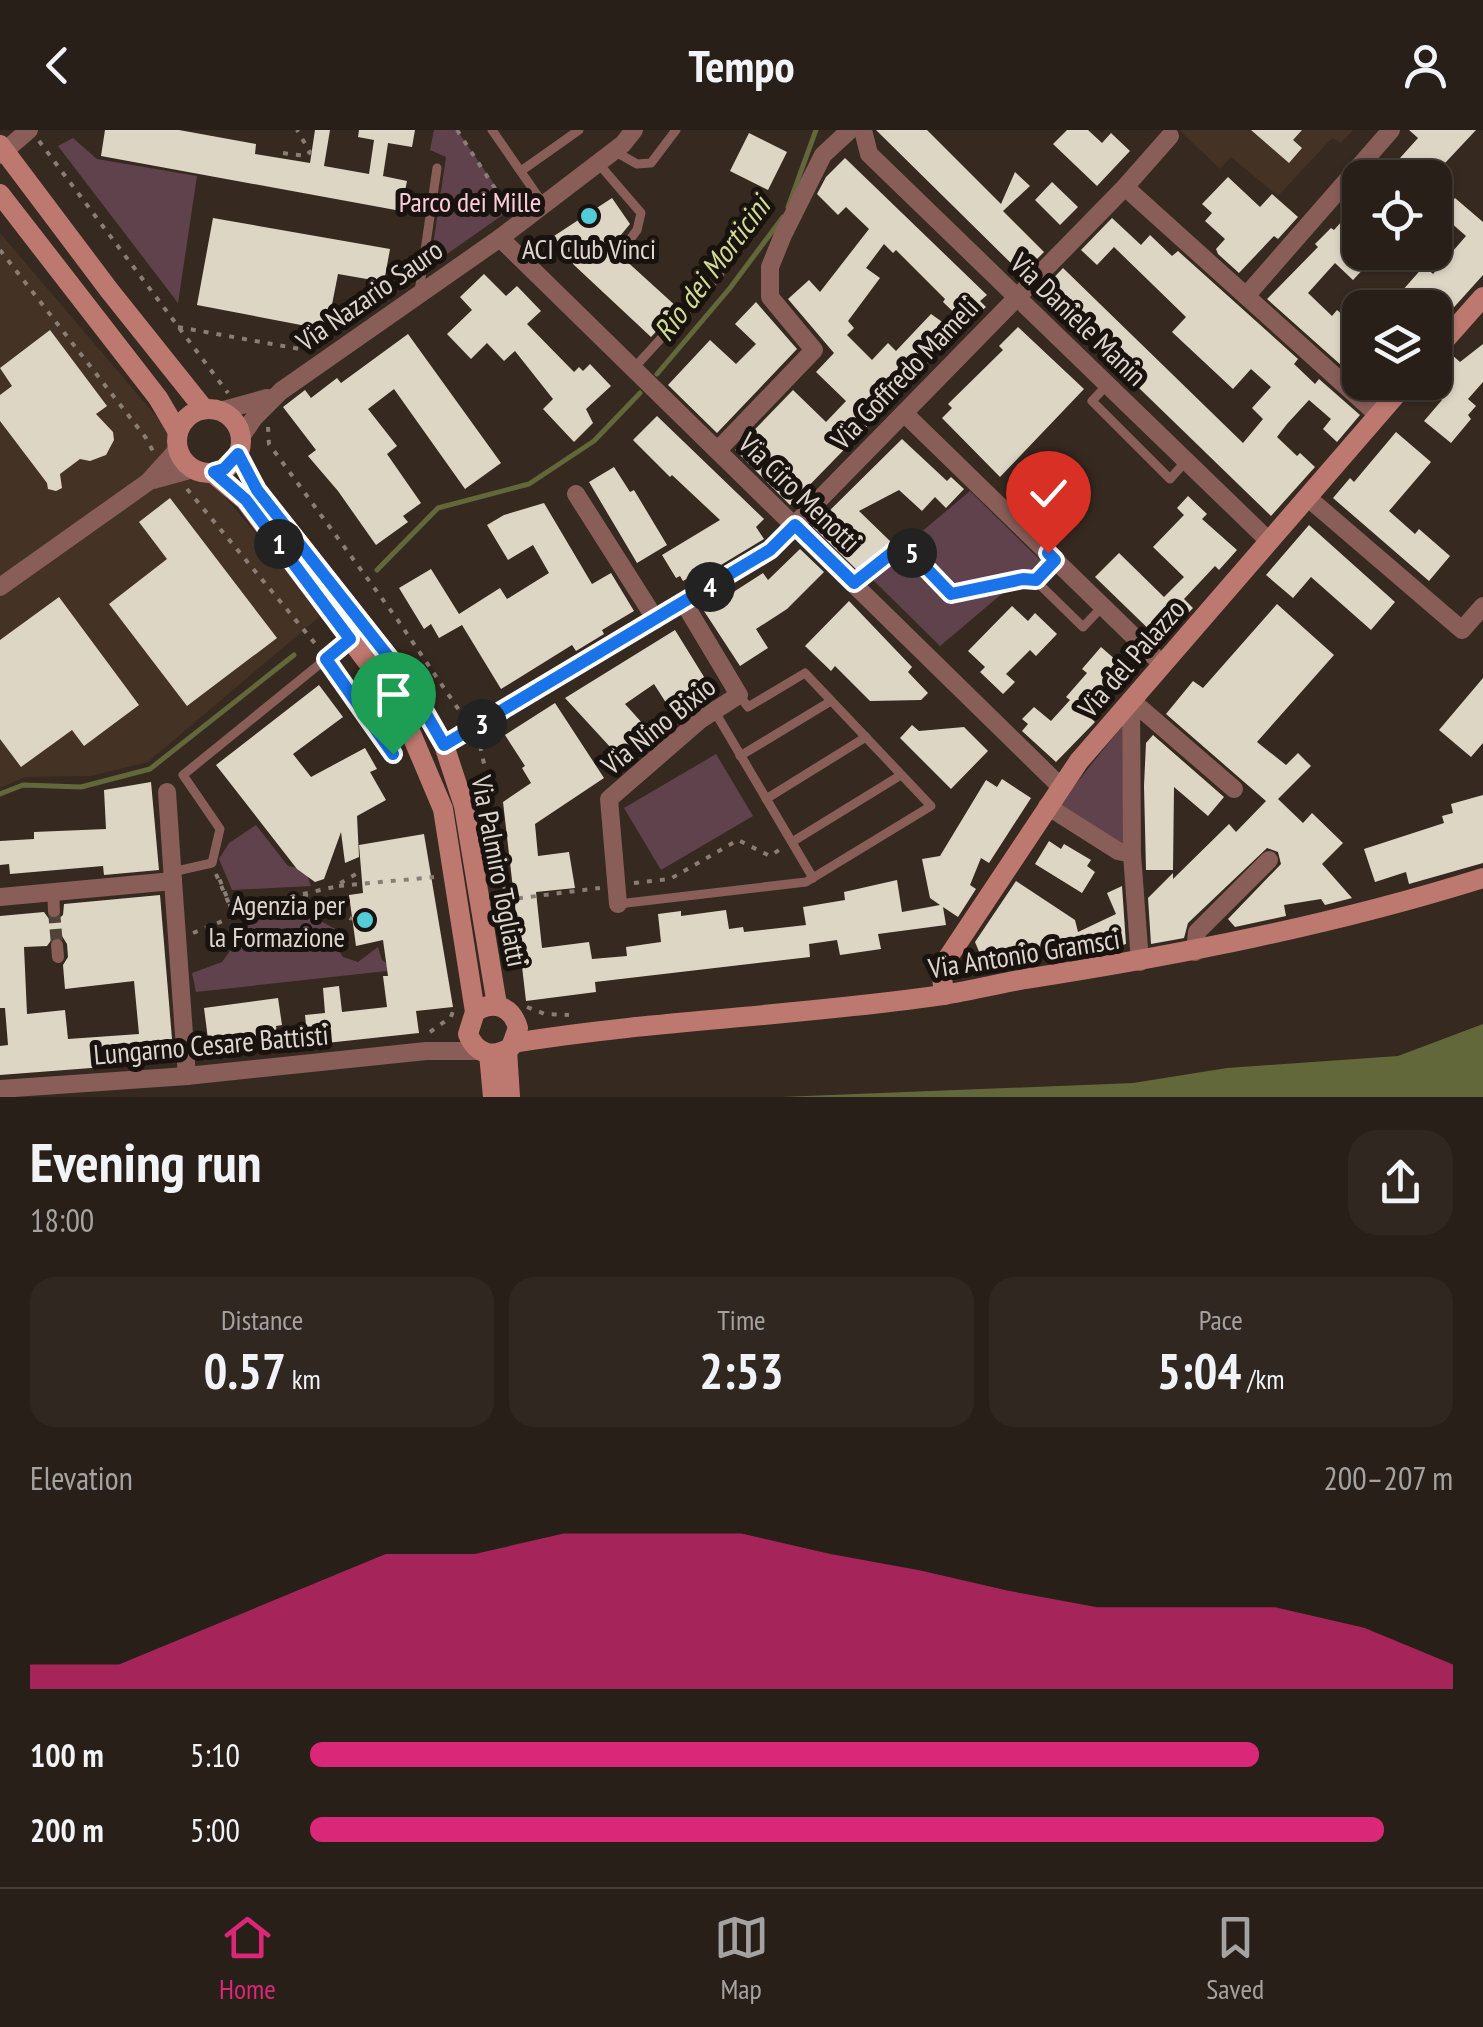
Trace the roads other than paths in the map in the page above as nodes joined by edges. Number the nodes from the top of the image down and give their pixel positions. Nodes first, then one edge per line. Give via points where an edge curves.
1 (29, 130) edge
2 (492, 130) edge
3 (579, 130) edge
4 (634, 130) edge
5 (676, 130) edge
6 (850, 130) edge
7 (863, 130) edge
8 (1391, 130) edge
9 (1170, 136) dead end
10 (2, 151) edge
11 (614, 151) junction
12 (598, 163) junction
13 (437, 168) dead end
14 (521, 171) junction
15 (1125, 187) junction
16 (0, 194) edge
17 (544, 204) junction
18 (500, 238) junction
19 (625, 246) dead end
20 (62, 272) junction
21 (720, 274) dead end
22 (109, 290) junction
23 (419, 292) junction
24 (1246, 296) junction
25 (1016, 297) junction
26 (1483, 297) edge
27 (1452, 332) edge
28 (634, 368) junction
29 (277, 394) junction
30 (1392, 400) edge
31 (212, 410) junction
32 (904, 414) junction
33 (1378, 416) junction
34 (178, 440) junction
35 (240, 446) junction
36 (718, 450) junction
37 (203, 470) junction
38 (165, 471) junction
39 (576, 494) dead end
40 (1307, 497) junction
41 (795, 525) junction
42 (1270, 541) junction
43 (1055, 560) junction
44 (0, 588) edge
45 (684, 603) junction
46 (1103, 606) junction
47 (1483, 606) edge
48 (656, 620) junction
49 (350, 639) junction
50 (1161, 663) junction
51 (739, 696) junction
52 (1131, 700) junction
53 (831, 701) junction
54 (715, 712) junction
55 (866, 737) junction
56 (444, 745) junction
57 (740, 756) junction
58 (901, 774) junction
59 (1060, 786) junction
60 (1234, 790) dead end
61 (168, 792) dead end
62 (766, 799) junction
63 (1046, 806) junction
64 (792, 842) junction
65 (1132, 854) junction
66 (1268, 860) dead end
67 (173, 876) junction
68 (813, 878) junction
69 (1483, 878) edge
70 (618, 895) joint
71 (0, 897) edge
72 (1194, 952) junction
73 (1140, 962) junction
74 (944, 995) junction
75 (497, 1006) junction
76 (466, 1014) junction
77 (516, 1021) junction
78 (566, 1035) junction
79 (422, 1044) junction
80 (498, 1057) junction
81 (187, 1076) junction
82 (0, 1089) edge
83 (493, 1097) edge
84 (510, 1097) edge

1 - 10 street
2 - 14 lane
3 - 14 lane
4 - 11 street, Via Nazario Sauro
5 - 11 lane via 651,163 637,164
6 - 36 street via 823,155 770,267 770,297 814,350
7 - 25 street, Via Daniele Manin via 868,154
8 - 24 street
9 - 15 street, Via Goffredo Mameli
10 - 22 main road, Via Palmiro Togliatti
11 - 12 street, Via Nazario Sauro
12 - 17 street, Via Nazario Sauro
12 - 19 lane via 640,212
13 - 23 lane
14 - 17 lane
15 - 24 street
15 - 25 street, Via Goffredo Mameli
16 - 20 main road, Via Palmiro Togliatti
17 - 18 street, Via Nazario Sauro
18 - 23 street, Via Nazario Sauro
18 - 28 street, Via Ciro Menotti
20 - 22 street, Via Palmiro Togliatti via 80,263 98,287
20 - 34 main road, Via Palmiro Togliatti via 158,398
21 - 28 lane
22 - 31 main road, Via Palmiro Togliatti
23 - 29 street, Via Nazario Sauro
24 - 33 street
25 - 32 street, Via Goffredo Mameli
25 - 42 street, Via Daniele Manin
26 - 27 main road
28 - 36 street, Via Ciro Menotti
29 - 31 street, Via Nazario Sauro
29 - 35 street, Via Nazario Sauro
30 - 33 main road, Via del Palazzo
31 - 34 main road via 188,417
31 - 35 main road, Via Palmiro Togliatti via 234,421
32 - 41 street, Via Goffredo Mameli
32 - 43 street
33 - 40 main road, Via del Palazzo
34 - 37 main road, Via Palmiro Togliatti
34 - 38 street
35 - 37 main road via 224,469
35 - 56 main road, Via Palmiro Togliatti via 257,490 406,679
36 - 41 street, Via Ciro Menotti
37 - 38 street
37 - 49 main road, Via Palmiro Togliatti via 246,500
38 - 44 street
39 - 48 street
40 - 42 main road, Via del Palazzo
40 - 47 street via 1462,630
41 - 45 street, Via Goffredo Mameli via 770,550
41 - 59 street, Via Ciro Menotti
42 - 50 main road, Via del Palazzo
43 - 46 street
43 - 46 lane via 1036,580 1083,628
45 - 48 street, Via Goffredo Mameli
45 - 51 street, Via Nino Bixio
46 - 50 street
48 - 56 street, Via Goffredo Mameli
49 - 67 lane via 183,775 220,829 212,863
49 - 76 main road, Via Palmiro Togliatti via 388,692 444,809
50 - 52 main road, Via del Palazzo
51 - 53 lane via 748,707 805,674
51 - 54 street, Via Nino Bixio
52 - 59 main road, Via del Palazzo
52 - 60 street
52 - 65 street
53 - 55 lane
53 - 57 lane
54 - 57 lane
54 - 70 street, Via Nino Bixio via 609,799
55 - 58 lane
55 - 62 lane
56 - 75 main road, Via Palmiro Togliatti via 464,806
57 - 62 lane
58 - 64 lane
58 - 68 lane via 932,806
59 - 63 main road, Via del Palazzo
61 - 67 street
62 - 64 lane
63 - 65 street
63 - 74 main road, Via del Palazzo via 941,968
64 - 68 lane
65 - 73 street
66 - 72 street via 1197,932
67 - 71 street via 54,902
67 - 81 street
68 - 70 lane
69 - 72 main road, Via Antonio Gramsci
72 - 73 main road, Via Antonio Gramsci
73 - 74 main road, Via Antonio Gramsci
74 - 78 main road, Via Antonio Gramsci
75 - 76 main road, Via Palmiro Togliatti
75 - 77 main road, Via Palmiro Togliatti
76 - 79 street, Lungarno Cesare Battisti via 442,1044
76 - 80 main road, Via Palmiro Togliatti via 470,1041
77 - 78 main road, Via Antonio Gramsci
77 - 80 main road via 517,1036
78 - 80 main road, Via Antonio Gramsci
79 - 80 street, Lungarno Cesare Battisti
79 - 81 street, Lungarno Cesare Battisti
80 - 83 main road
80 - 84 main road
81 - 82 street, Lungarno Cesare Battisti

